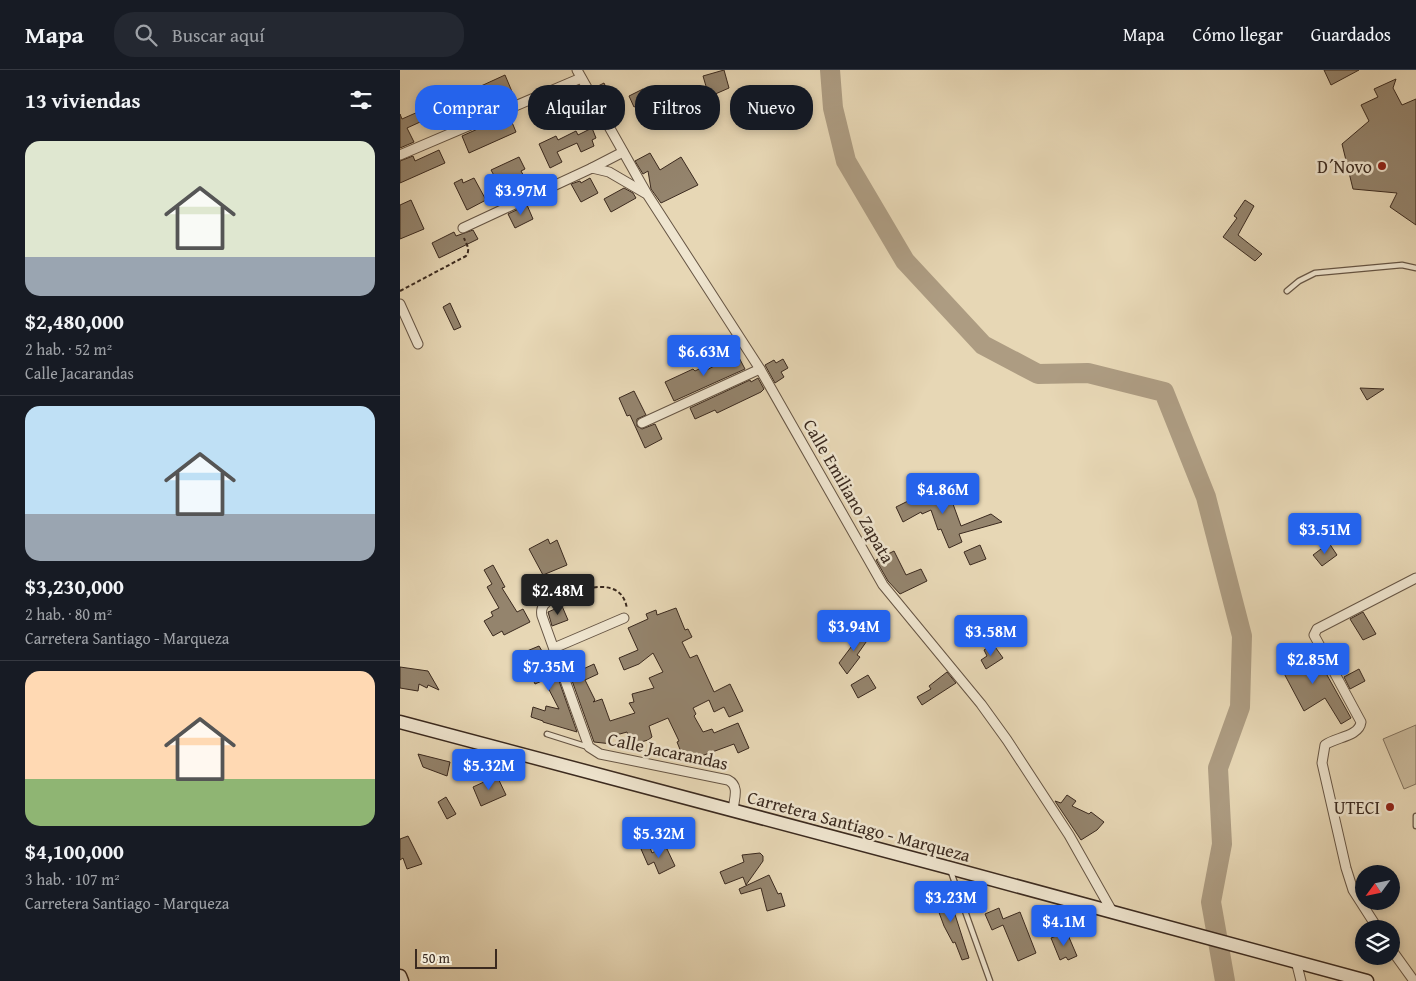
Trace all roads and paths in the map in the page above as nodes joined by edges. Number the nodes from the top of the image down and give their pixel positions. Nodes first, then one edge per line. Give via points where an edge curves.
1 (579, 74) edge
2 (623, 152) junction
3 (400, 155) edge
4 (592, 168) junction
5 (647, 194) junction
6 (463, 228) joint
7 (1416, 268) edge
8 (400, 291) edge
9 (1287, 291) dead end
10 (400, 304) edge
11 (418, 344) dead end
12 (760, 369) junction
13 (642, 423) dead end
14 (1416, 578) edge
15 (553, 598) joint
16 (624, 618) joint
17 (554, 648) junction
18 (400, 722) edge
19 (547, 734) dead end
20 (589, 747) junction
21 (733, 810) junction
22 (1416, 816) edge
23 (1416, 826) edge
24 (950, 868) junction
25 (1113, 913) junction
26 (1372, 920) edge
27 (1296, 961) junction
28 (1400, 961) edge
29 (400, 976) edge
30 (1414, 980) edge
31 (402, 981) edge
32 (990, 981) edge
33 (1301, 981) edge
34 (1367, 981) edge

1 - 2 street, Calle Emiliano Zapata
1 - 3 street
2 - 4 street
2 - 5 street, Calle Emiliano Zapata
4 - 5 street via 609,172
4 - 6 street
5 - 12 street, Calle Emiliano Zapata
6 - 8 path via 469,252 466,256
7 - 9 lane via 1402,265 1315,273
10 - 11 street
12 - 13 street
12 - 25 street, Calle Emiliano Zapata via 884,585 1007,740 1069,835
14 - 26 street via 1317,629 1314,635 1360,722 1354,732 1325,745 1322,762 1346,868 1353,890
15 - 16 path via 595,586 608,588 623,597 628,613
15 - 17 street, Calle Jacarandas via 546,602 541,612
16 - 17 street
17 - 20 street, Calle Jacarandas
18 - 21 main road, Carretera Santiago - Marqueza
19 - 20 lane
20 - 21 street, Calle Jacarandas via 600,754 728,780 736,789
21 - 24 main road, Carretera Santiago - Marqueza
22 - 23 lane
24 - 25 main road, Carretera Santiago - Marqueza
24 - 32 lane
25 - 27 main road, Carretera Santiago - Marqueza
27 - 33 street
27 - 34 main road, Carretera Santiago - Marqueza
28 - 30 street
29 - 31 main road

